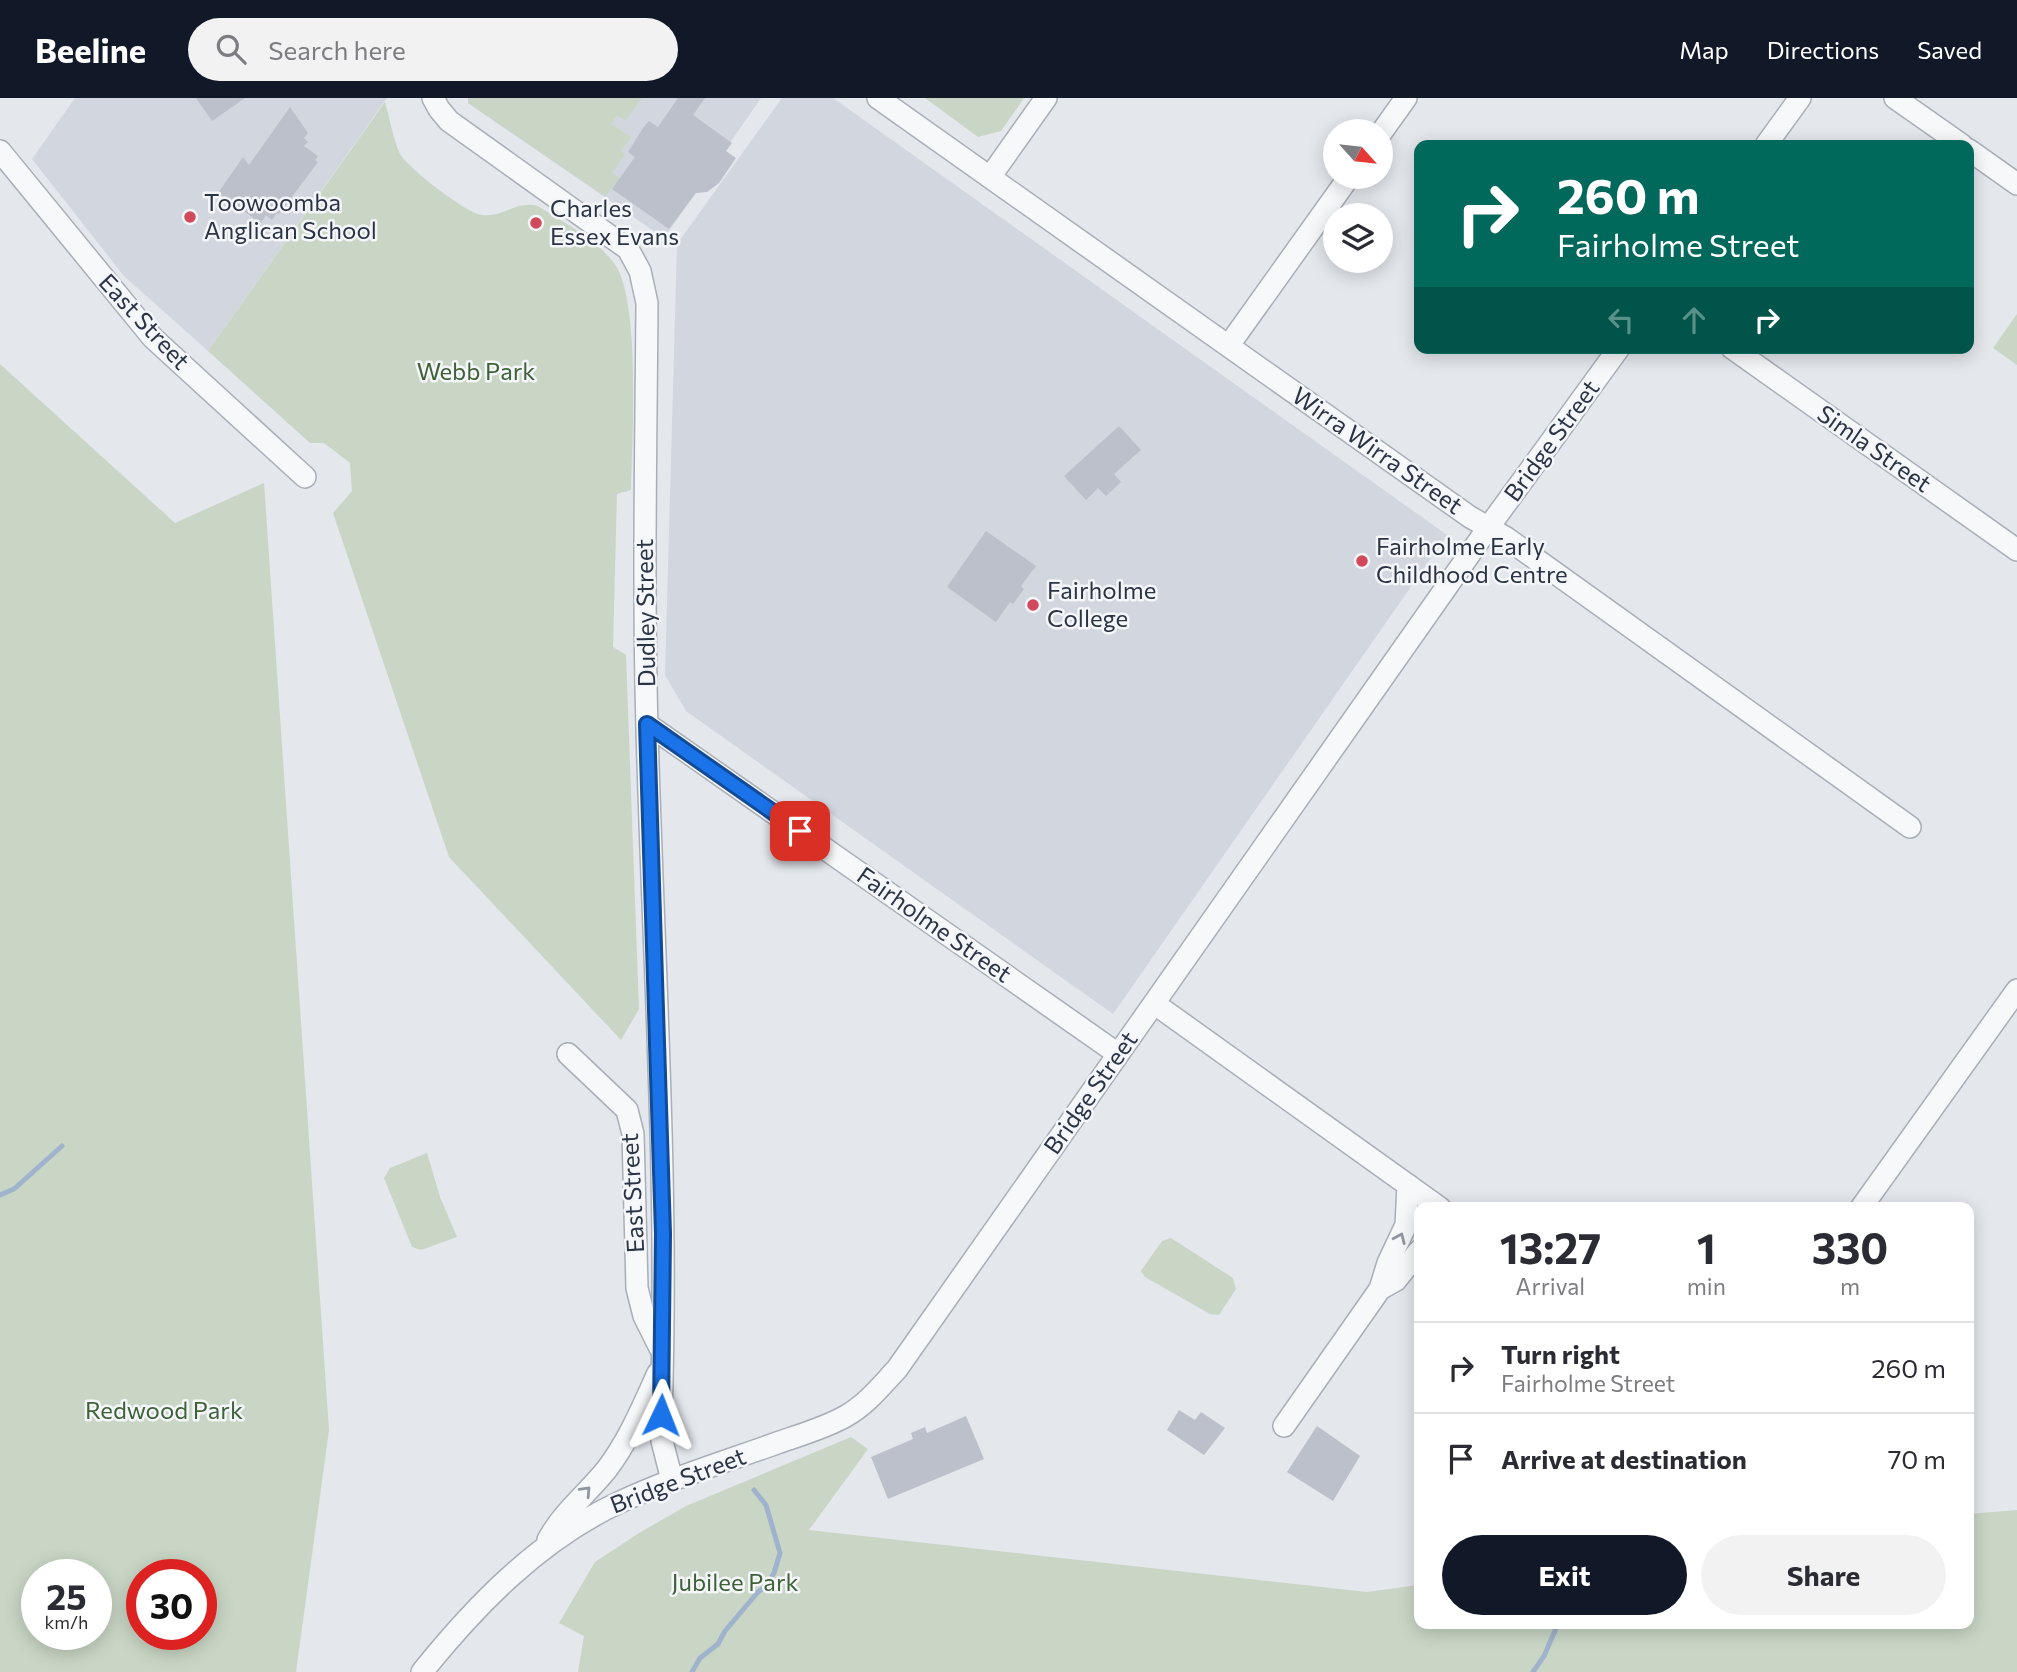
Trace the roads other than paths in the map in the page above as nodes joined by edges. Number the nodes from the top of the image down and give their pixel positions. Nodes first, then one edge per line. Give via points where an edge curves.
1 (433, 98) edge
2 (878, 98) edge
3 (1046, 98) edge
4 (1406, 98) edge
5 (1800, 98) edge
6 (1895, 98) edge
7 (1391, 119) edge
8 (1770, 140) edge
9 (1955, 140) edge
10 (0, 151) edge
11 (1974, 154) edge
12 (989, 177) junction
13 (2017, 184) edge
14 (1340, 189) edge
15 (1229, 345) junction
16 (1615, 354) edge
17 (1740, 354) edge
18 (305, 477) dead end
19 (1488, 528) junction
20 (2017, 550) edge
21 (647, 724) junction
22 (1910, 827) dead end
23 (2017, 990) edge
24 (1155, 1004) junction
25 (568, 1054) dead end
26 (1118, 1054) junction
27 (1408, 1185) junction
28 (1432, 1202) edge
29 (1865, 1202) edge
30 (1414, 1257) edge
31 (1380, 1289) junction
32 (663, 1358) junction
33 (1284, 1426) dead end
34 (672, 1480) junction
35 (545, 1545) junction
36 (422, 1672) edge

1 - 21 street, Dudley Street via 449,121 615,237 640,271 646,303
2 - 12 street, Wirra Wirra Street
3 - 12 street
4 - 7 street
5 - 8 street
6 - 9 street
10 - 18 street, East Street via 153,338
11 - 13 street
12 - 15 street, Wirra Wirra Street
14 - 15 street
15 - 19 street, Wirra Wirra Street
16 - 19 street, Bridge Street
17 - 20 street, Simla Street
19 - 22 street, Wirra Wirra Street
19 - 24 street, Bridge Street
21 - 26 street, Fairholme Street
21 - 32 street, Dudley Street
23 - 29 street
24 - 26 street, Bridge Street
24 - 27 street
25 - 32 street, East Street via 627,1110 633,1134 638,1288 644,1316
26 - 34 street, Bridge Street via 897,1369 870,1398 832,1423
27 - 28 street
31 -> 27 street via 1406,1226
30 - 31 street via 1396,1280
31 - 33 street
32 - 34 street, Dudley Street via 662,1441
35 -> 32 street via 558,1521 621,1448
34 - 35 street, Bridge Street via 586,1519
35 - 36 street, Bridge Street

